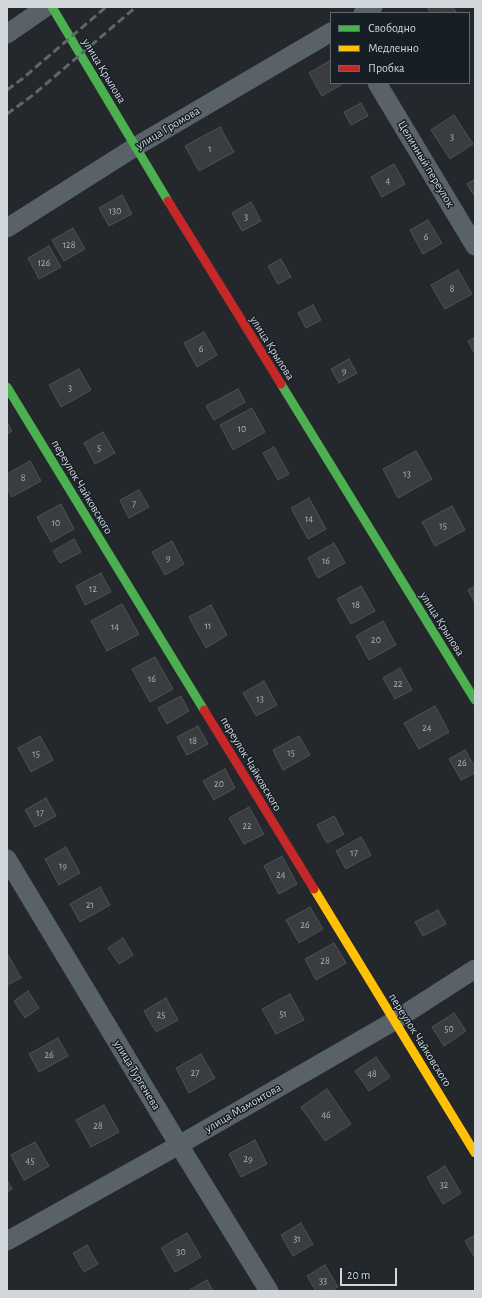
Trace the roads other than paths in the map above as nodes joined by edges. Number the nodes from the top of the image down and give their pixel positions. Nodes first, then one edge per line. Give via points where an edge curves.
1 (46, 7) edge
2 (52, 7) edge
3 (330, 33) edge
4 (7, 34) edge
5 (378, 84) edge
6 (135, 148) junction
7 (7, 228) edge
8 (475, 246) edge
9 (7, 387) edge
10 (475, 700) edge
11 (7, 859) edge
12 (475, 969) edge
13 (394, 1021) junction
14 (179, 1145) junction
15 (475, 1153) edge
16 (7, 1241) edge
17 (269, 1291) edge

1 - 4 street
2 - 6 street, улица Крылова
3 - 6 street, улица Громова
5 - 8 street, Целинный переулок
6 - 7 street, улица Громова
6 - 10 street, улица Крылова
9 - 13 street, переулок Чайковского
11 - 14 street, улица Тургенева
12 - 13 street, улица Мамонтова
13 - 14 street, улица Мамонтова
13 - 15 street, переулок Чайковского
14 - 16 street, улица Мамонтова
14 - 17 street, улица Тургенева

